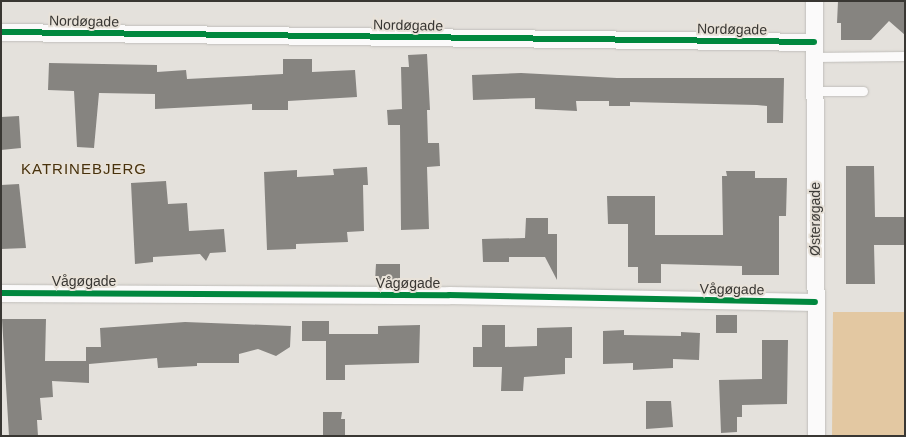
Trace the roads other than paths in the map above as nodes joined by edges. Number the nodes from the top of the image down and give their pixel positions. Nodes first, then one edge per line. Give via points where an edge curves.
1 (814, 1) edge
2 (1, 32) edge
3 (814, 50) junction
4 (905, 56) edge
5 (814, 91) junction
6 (862, 91) dead end
7 (1, 293) edge
8 (815, 302) junction
9 (816, 436) edge

1 - 3 street, Østerøgade
2 - 3 street, Nordøgade
3 - 4 lane
3 - 5 street, Østerøgade
5 - 6 lane
5 - 8 street, Østerøgade
7 - 8 street, Vågøgade via 449,295
8 - 9 street, Østerøgade

